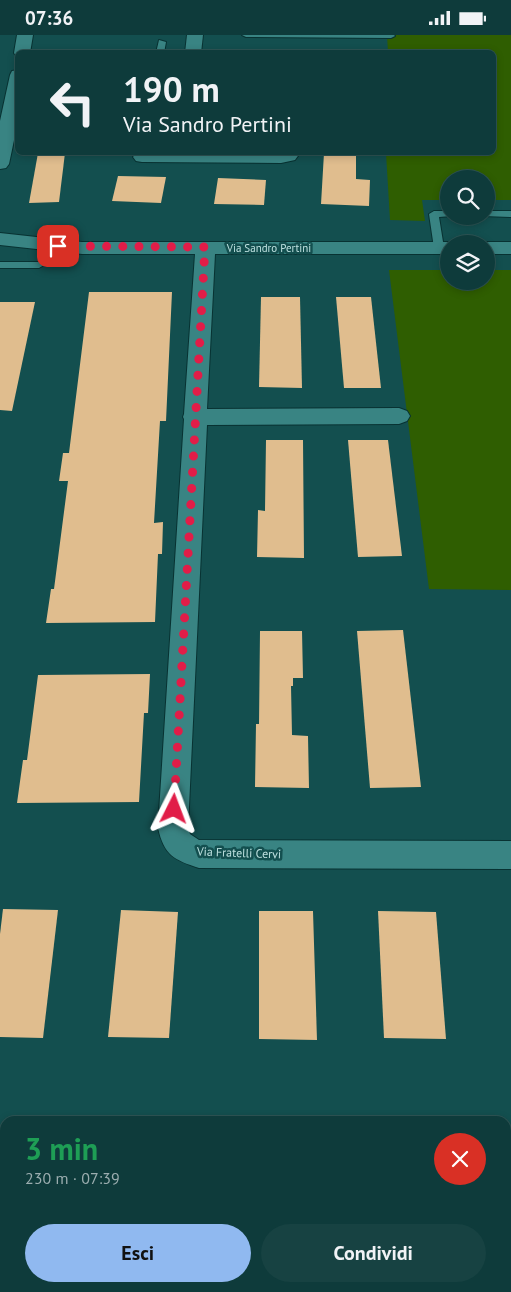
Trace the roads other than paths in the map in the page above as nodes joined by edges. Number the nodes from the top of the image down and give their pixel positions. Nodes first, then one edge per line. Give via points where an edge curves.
1 (25, 35) edge
2 (195, 35) edge
3 (246, 35) edge
4 (391, 37) dead end
5 (162, 42) dead end
6 (22, 50) edge
7 (161, 50) edge
8 (193, 50) edge
9 (15, 90) edge
10 (290, 155) edge
11 (142, 157) dead end
12 (0, 164) edge
13 (440, 214) edge
14 (495, 214) edge
15 (511, 214) edge
16 (440, 235) edge
17 (0, 239) edge
18 (205, 247) junction
19 (440, 248) edge
20 (495, 248) edge
21 (511, 248) edge
22 (0, 265) edge
23 (39, 265) dead end
24 (399, 415) dead end
25 (194, 417) junction
26 (511, 855) edge

1 - 6 street
2 - 8 street
3 - 4 lane
5 - 7 lane
9 - 12 street
10 - 11 street via 281,158
13 - 16 lane via 434,214
14 - 15 lane
17 - 18 street, Via Sandro Pertini via 82,248
18 - 19 street, Via Sandro Pertini
18 - 25 street, Via Fratelli Cervi
20 - 21 street
22 - 23 lane
24 - 25 street
25 - 26 street, Via Fratelli Cervi via 173,828 176,841 185,850 199,854

